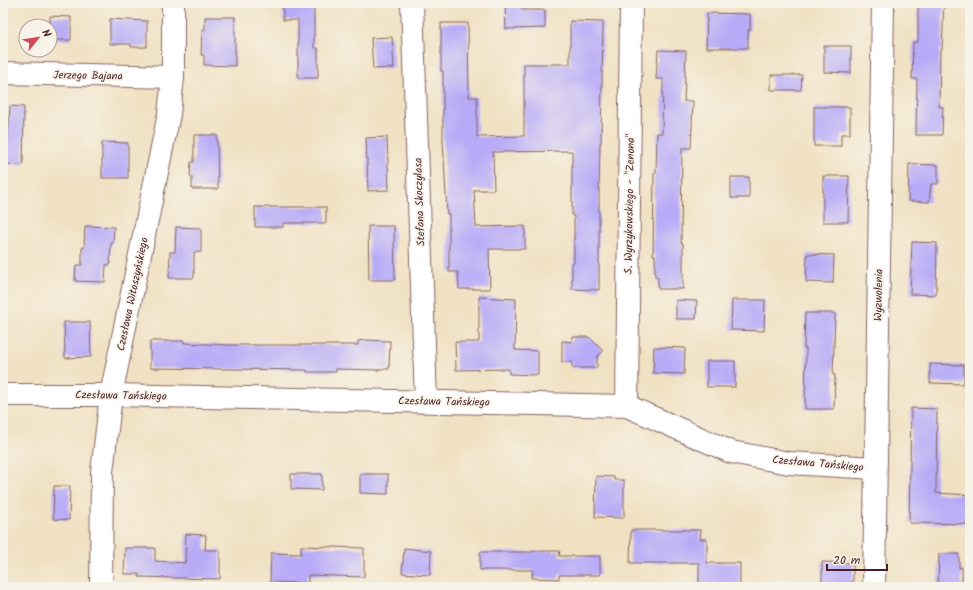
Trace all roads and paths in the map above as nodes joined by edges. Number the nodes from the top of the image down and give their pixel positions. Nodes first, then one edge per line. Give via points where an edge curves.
1 (173, 3) edge
2 (412, 3) edge
3 (631, 3) edge
4 (883, 3) edge
5 (3, 73) edge
6 (173, 77) junction
7 (3, 395) edge
8 (111, 395) junction
9 (426, 401) junction
10 (627, 406) junction
11 (875, 468) junction
12 (101, 587) edge
13 (874, 587) edge

1 - 6 street, Czesława Witoszyńskiego
2 - 9 street, Stefana Skoczylasa
3 - 10 street, S. Wyrzykowskiego - "Zenona"
4 - 11 street, Wyzwolenia
5 - 6 street, Jerzego Bajana
6 - 8 street, Czesława Witoszyńskiego via 170,114
7 - 8 street, Czesława Tańskiego
8 - 9 street, Czesława Tańskiego
8 - 12 street, Czesława Witoszyńskiego via 102,472
9 - 10 street, Czesława Tańskiego
10 - 11 street, Czesława Tańskiego via 731,452 789,463
11 - 13 street, Wyzwolenia

